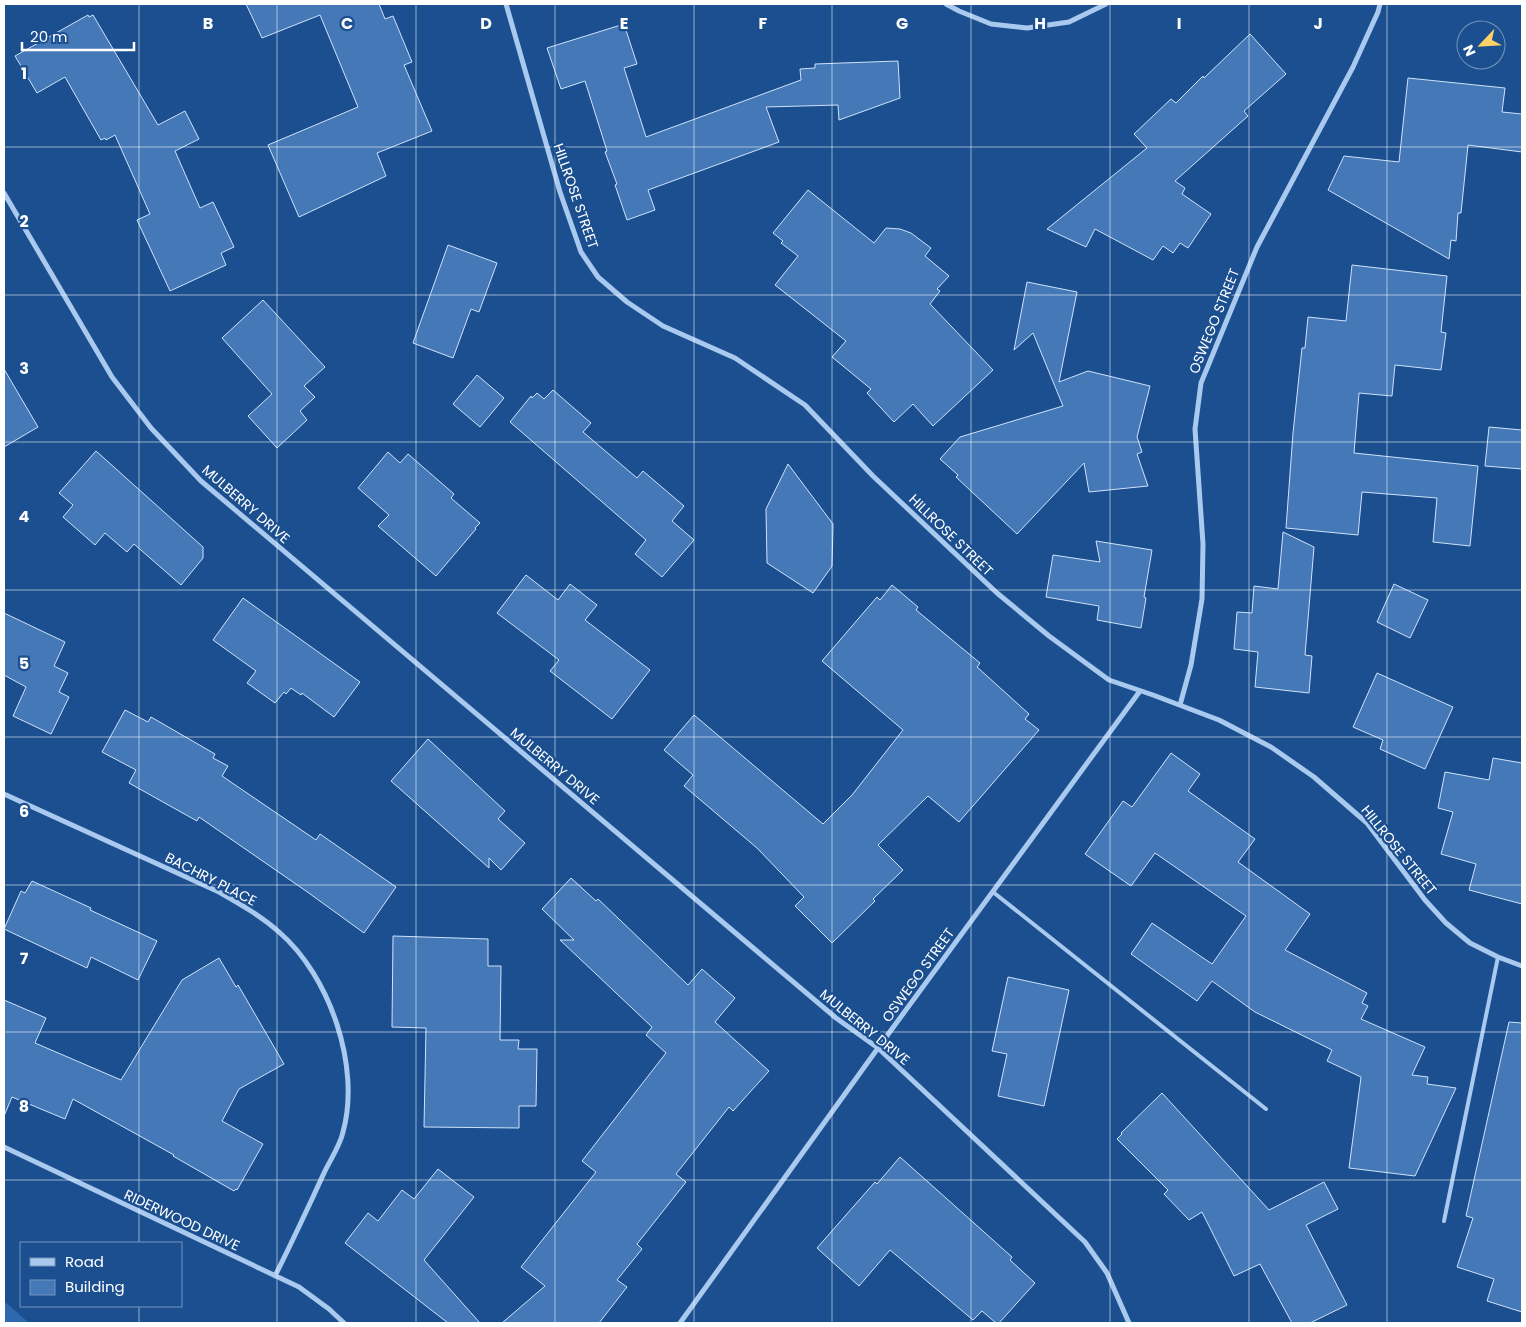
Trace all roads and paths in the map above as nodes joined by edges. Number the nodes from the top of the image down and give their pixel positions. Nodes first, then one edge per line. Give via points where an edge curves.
1 (506, 4) edge
2 (946, 4) edge
3 (1106, 4) edge
4 (1380, 4) edge
5 (4, 193) edge
6 (1140, 691) junction
7 (1180, 705) junction
8 (4, 794) edge
9 (993, 892) junction
10 (1498, 957) junction
11 (1522, 966) edge
12 (878, 1048) junction
13 (1266, 1109) dead end
14 (4, 1147) edge
15 (1444, 1221) dead end
16 (275, 1276) junction
17 (344, 1323) edge
18 (680, 1323) edge
19 (1130, 1323) edge

1 - 6 street, HILLROSE STREET via 560,192 581,252 598,277 626,302 663,326 735,358 805,405 900,502 997,593 1109,680
2 - 3 street via 992,24 1027,28 1069,22
4 - 7 street, OSWEGO STREET via 1353,67 1257,247 1201,383 1195,429 1202,536 1202,599
5 - 12 street, MULBERRY DRIVE via 112,377 151,428 201,481 828,1012
6 - 7 street, HILLROSE STREET
6 - 9 street, OSWEGO STREET
7 - 10 street, HILLROSE STREET via 1219,720 1271,747 1314,777 1367,823 1446,923 1470,943
8 - 16 street, BACHRY PLACE via 219,892 251,911 280,932 324,990 338,1026 346,1060 348,1098 343,1133
9 - 12 street, OSWEGO STREET
9 - 13 lane
10 - 11 street, HILLROSE STREET
10 - 15 lane
12 - 18 street, OSWEGO STREET
12 - 19 street, MULBERRY DRIVE via 1085,1242 1108,1273
14 - 16 street, RIDERWOOD DRIVE
16 - 17 street, RIDERWOOD DRIVE via 299,1287

